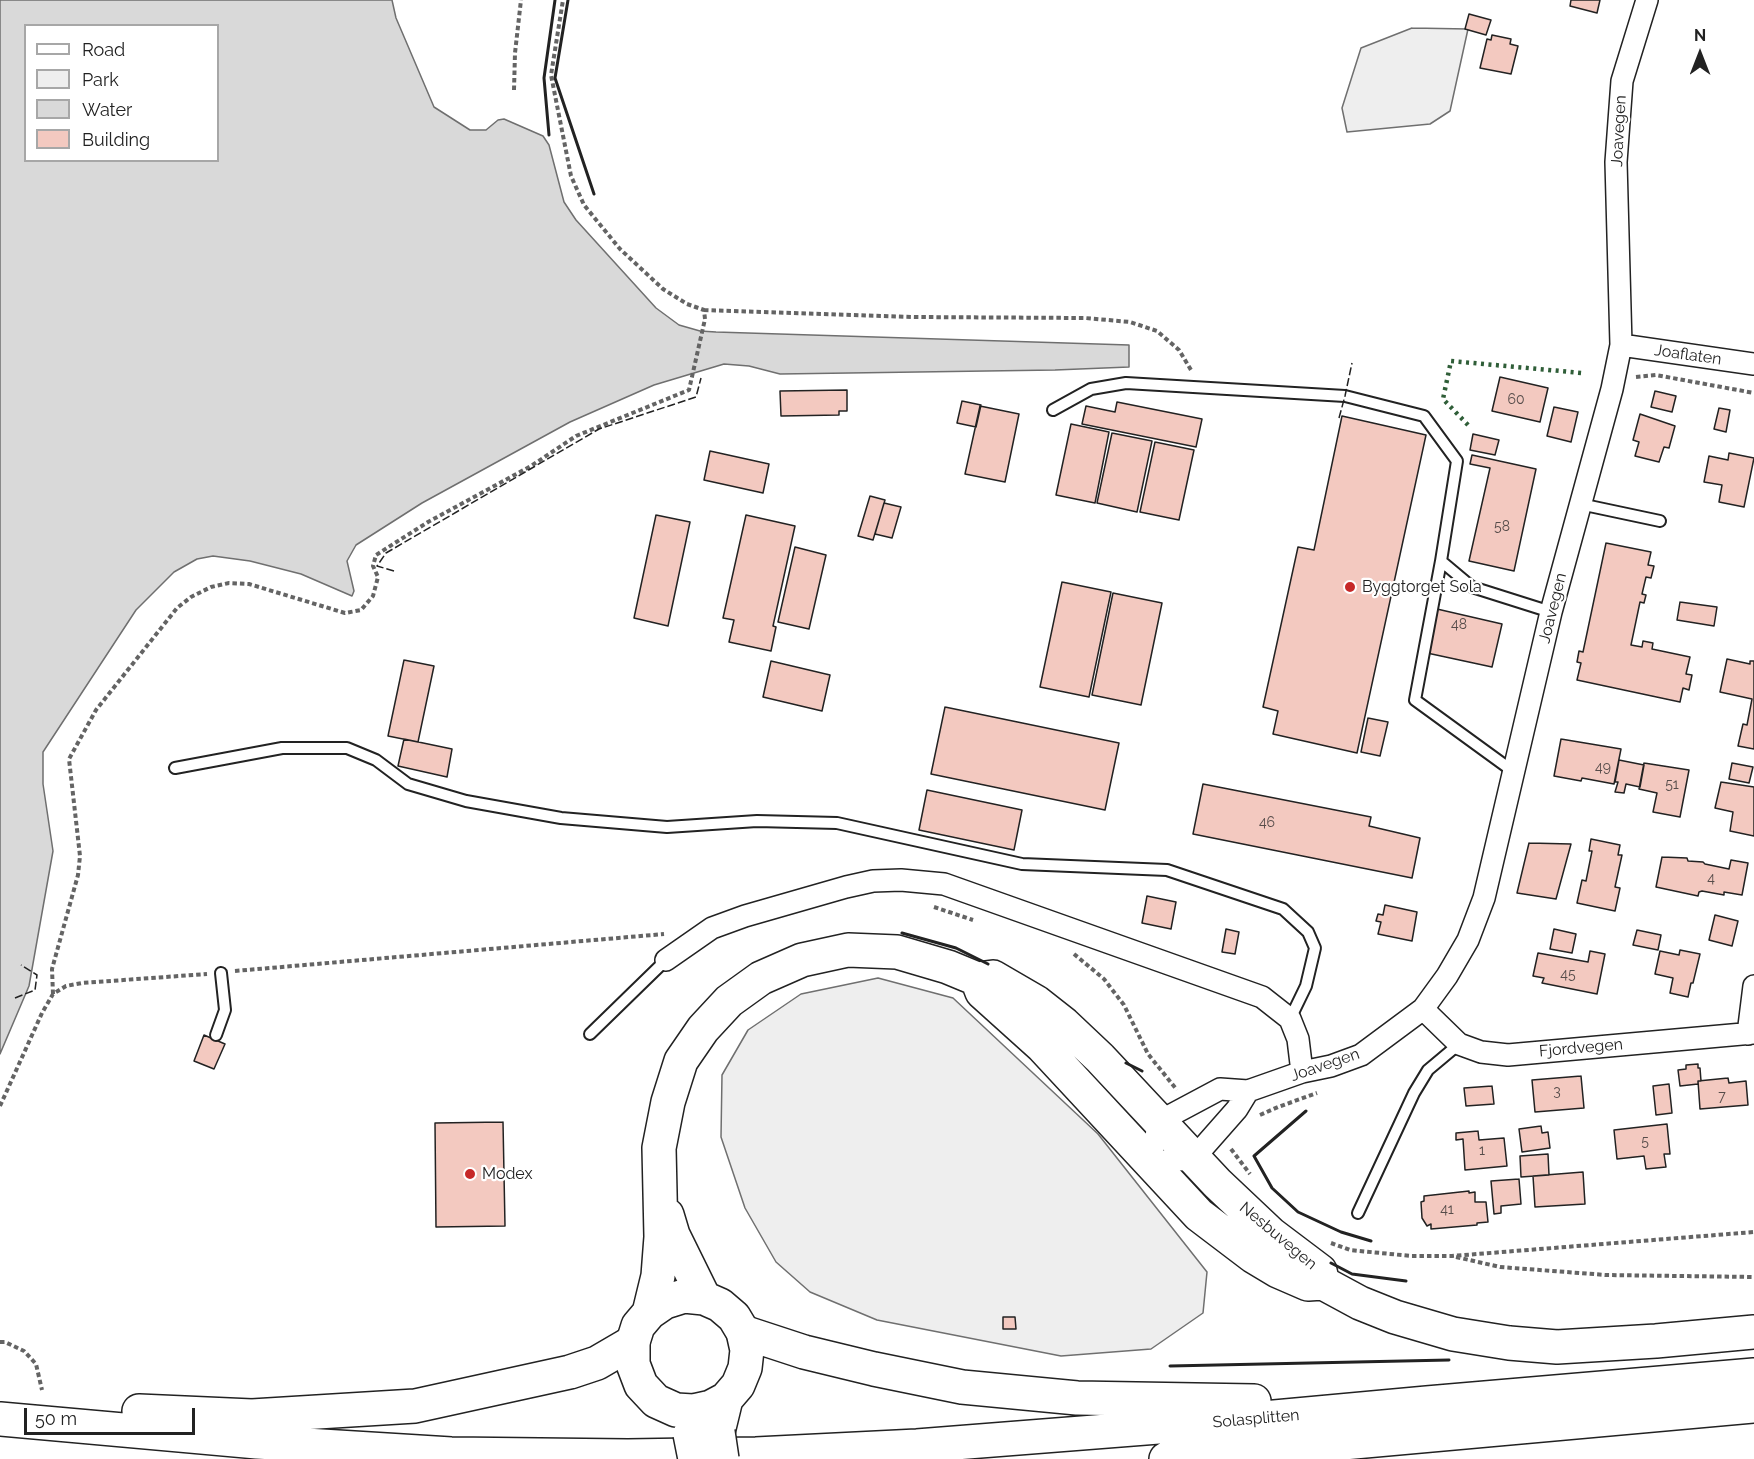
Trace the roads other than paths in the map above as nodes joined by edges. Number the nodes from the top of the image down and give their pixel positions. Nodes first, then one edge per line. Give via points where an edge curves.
1 (1647, 0) edge
2 (1621, 345) junction
3 (1754, 364) edge
4 (1053, 410) dead end
5 (1580, 504) junction
6 (1660, 521) dead end
7 (1441, 561) junction
8 (1551, 612) junction
9 (175, 768) dead end
10 (1515, 772) junction
11 (666, 960) joint
12 (221, 973) road end
13 (978, 979) junction
14 (1754, 986) edge
15 (1423, 1009) junction
16 (1290, 1019) junction
17 (1751, 1033) edge
18 (590, 1034) dead end
19 (216, 1035) dead end
20 (1459, 1044) junction
21 (1302, 1072) junction
22 (1248, 1091) junction
23 (1160, 1121) junction
24 (1193, 1159) junction
25 (1149, 1162) junction
26 (660, 1190) junction
27 (1358, 1213) dead end
28 (1323, 1283) junction
29 (704, 1298) junction
30 (648, 1313) junction
31 (743, 1332) junction
32 (1754, 1332) edge
33 (633, 1342) junction
34 (1754, 1376) edge
35 (726, 1399) junction
36 (1427, 1402) junction
37 (1754, 1406) edge
38 (0, 1407) edge
39 (0, 1419) edge
40 (1466, 1433) junction
41 (700, 1439) edge
42 (1166, 1459) edge
43 (1378, 1459) edge

1 - 2 street, Joavegen via 1622,81 1616,162
2 - 3 street, Joaflaten
2 - 5 street, Joavegen
4 - 7 lane via 1091,389 1126,383 1345,396 1424,416 1457,461
5 - 6 lane
5 - 8 street, Joavegen
7 - 8 lane via 1472,587
7 - 10 lane via 1414,700
8 - 10 street, Joavegen
9 - 16 lane via 282,748 347,748 376,760 408,784 466,801 561,818 667,827 757,821 837,823 1022,864 1167,870 1283,909 1308,932 1315,948 1306,986
10 - 15 street, Joavegen via 1484,898 1468,940
11 - 16 street via 712,928 745,916 855,885 902,880 944,884 1262,997
11 - 18 lane
12 - 19 lane via 225,1010
13 - 23 main road, Nesbuvegen via 993,977 1051,1013
13 - 25 main road via 982,992 1042,1046
13 - 26 main road, Nesbuvegen via 897,952 848,950 802,960 761,978 729,1001 681,1061 659,1148
14 - 17 street
15 - 20 street, Fjordvegen
15 - 21 street, Joavegen via 1361,1055
16 - 21 street via 1298,1039
17 - 20 street, Fjordvegen via 1508,1055
20 - 27 lane via 1428,1070 1414,1093
21 - 22 street, Joavegen
22 - 23 street, Joavegen via 1220,1089
22 - 24 street
23 - 24 main road, Nesbuvegen
23 - 25 street
24 - 25 street
24 - 28 main road, Nesbuvegen via 1271,1234 1320,1270
25 - 28 main road via 1199,1215 1253,1256 1308,1284
26 - 29 main road via 673,1235
26 - 30 main road via 658,1276
28 - 32 main road, Nesbuvegen via 1395,1317 1453,1334 1509,1343 1600,1346
29 - 30 main road via 684,1296
29 - 31 main road via 734,1317
30 - 33 main road
31 - 35 main road via 745,1368
31 - 36 main road via 804,1352 962,1387 1077,1398
33 - 38 main road via 597,1363 570,1372 416,1406 252,1416
33 - 41 main road via 633,1364 641,1385
34 - 36 main road, Solasplitten
35 - 41 main road
35 - 41 main road via 693,1411
36 - 39 main road, Solasplitten via 937,1445 628,1456 451,1454 257,1442
37 - 40 main road, Solasplitten
40 - 42 main road, Solasplitten
40 - 43 main road

